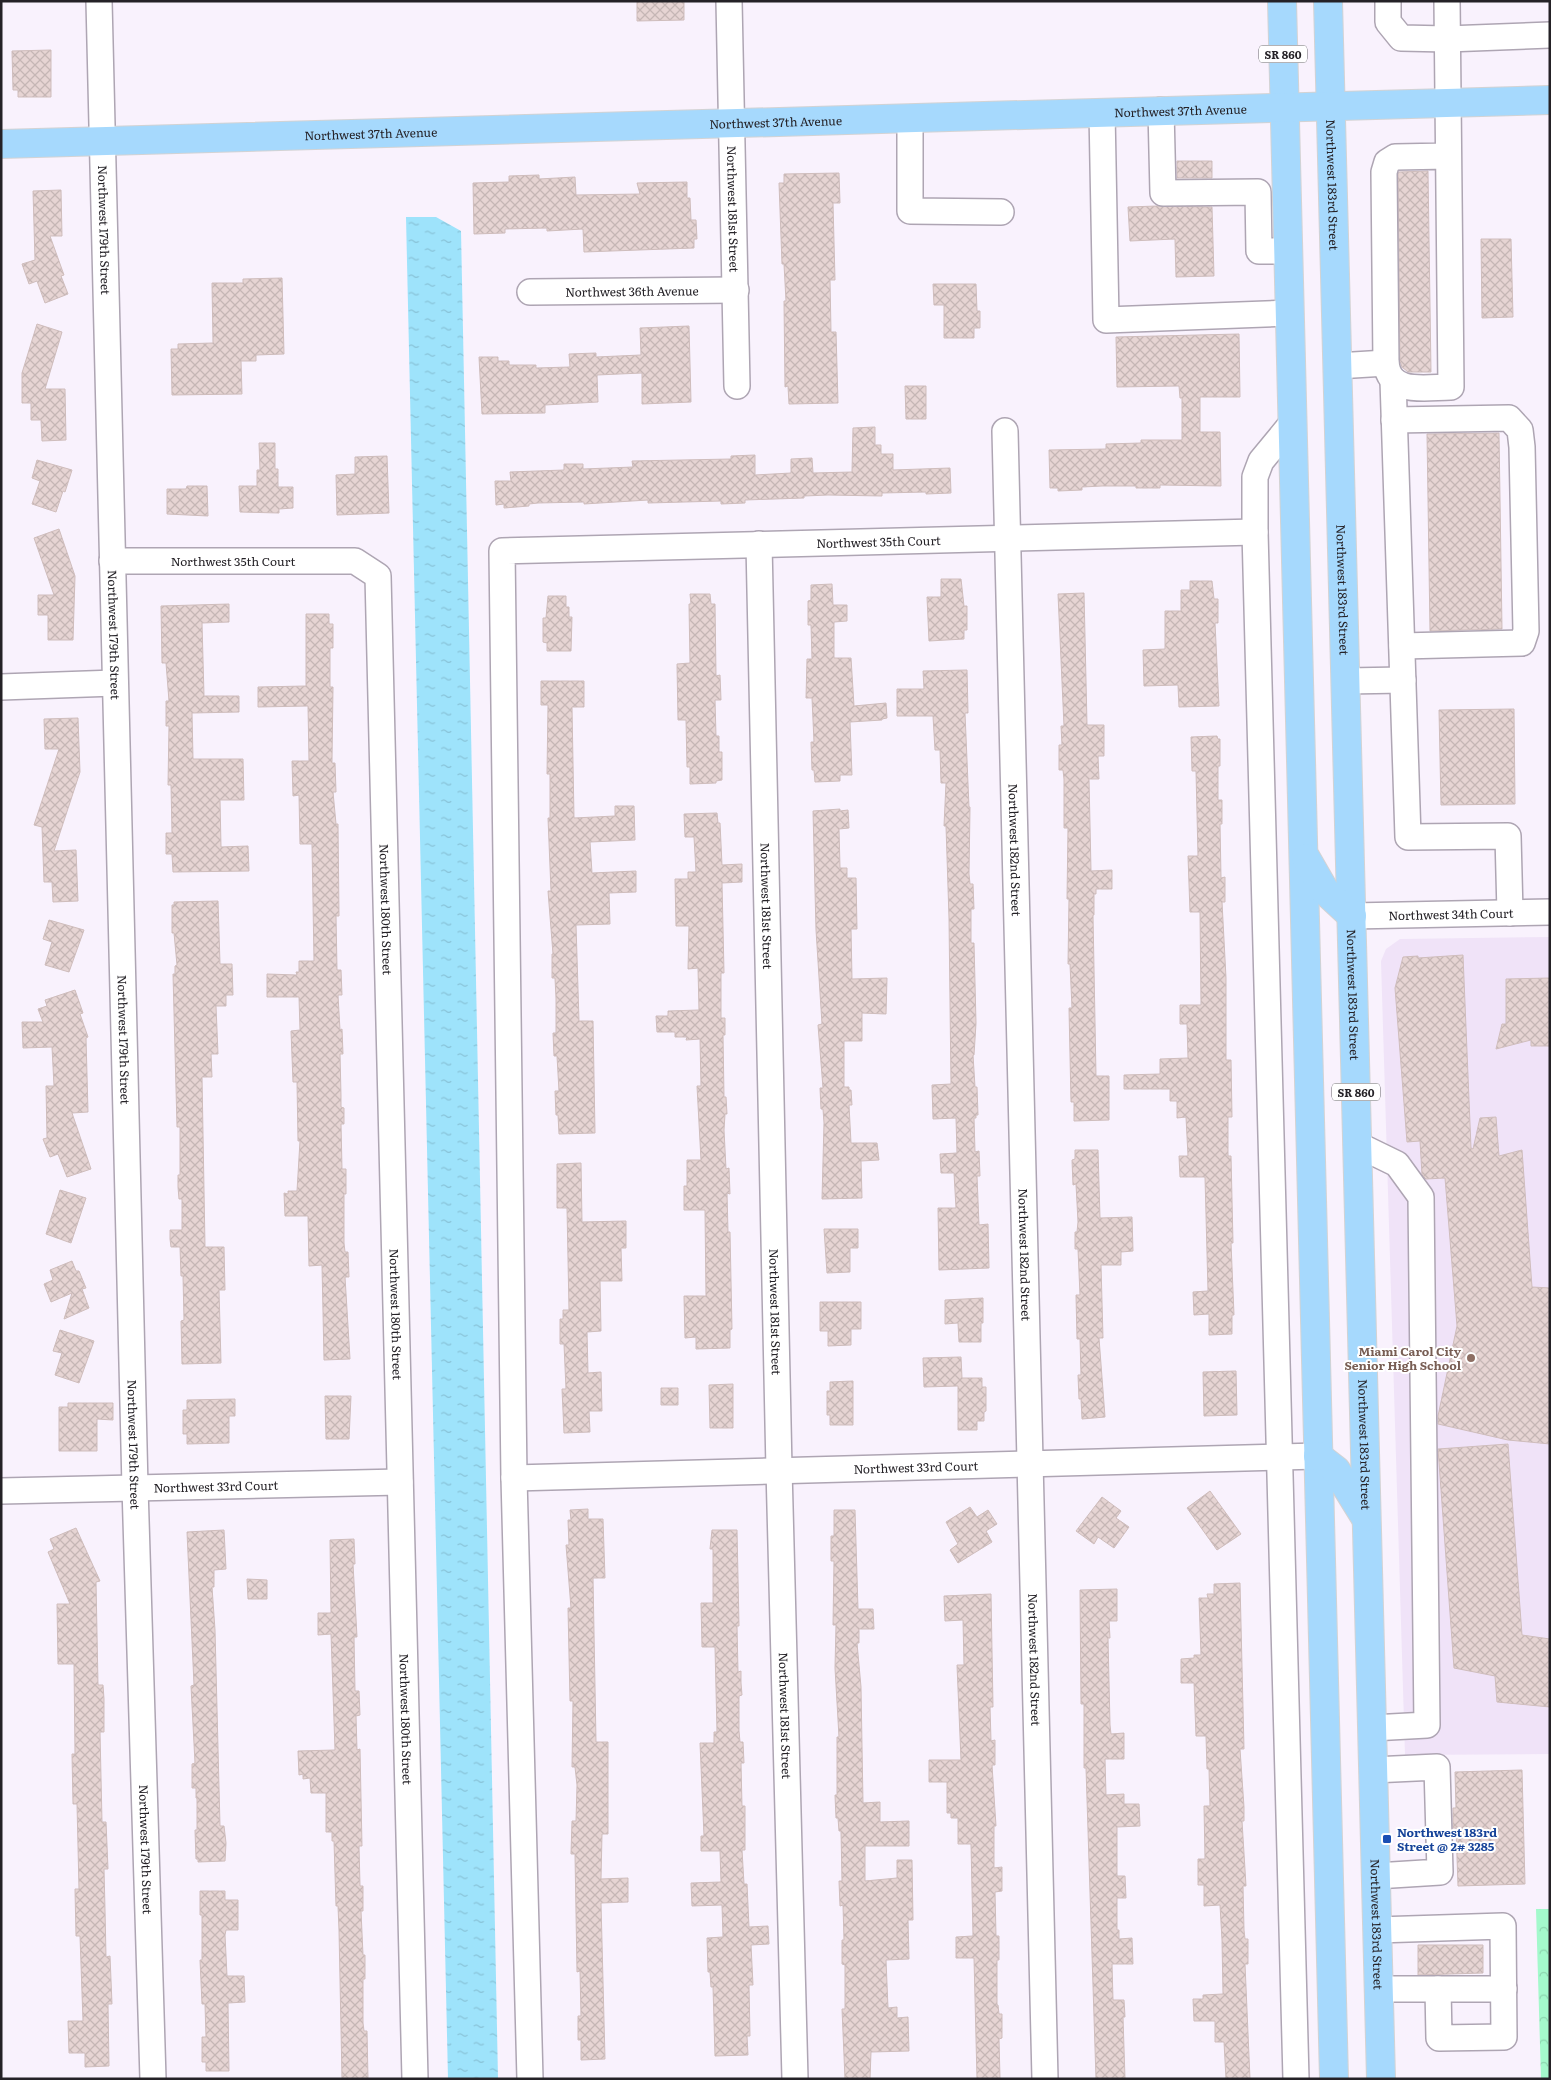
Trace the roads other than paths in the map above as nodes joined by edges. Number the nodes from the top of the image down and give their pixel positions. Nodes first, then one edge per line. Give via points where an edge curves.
1 (99, 1) edge
2 (729, 1) edge
3 (1282, 1) edge
4 (1328, 1) edge
5 (1388, 1) edge
6 (1447, 1) edge
7 (1550, 36) edge
8 (1447, 39) junction
9 (1550, 100) edge
10 (1448, 103) junction
11 (1284, 106) junction
12 (1330, 106) junction
13 (1161, 110) junction
14 (1102, 112) junction
15 (910, 118) junction
16 (733, 123) junction
17 (102, 141) junction
18 (1, 144) edge
19 (1448, 156) junction
20 (1000, 212) dead end
21 (1288, 251) junction
22 (736, 290) junction
23 (530, 292) dead end
24 (1290, 313) junction
25 (1338, 366) junction
26 (1390, 371) junction
27 (737, 386) dead end
28 (1394, 420) junction
29 (1293, 422) junction
30 (1005, 431) dead end
31 (1255, 532) junction
32 (1008, 537) junction
33 (759, 544) junction
34 (355, 560) joint
35 (112, 561) junction
36 (1402, 646) junction
37 (1403, 680) junction
38 (1346, 681) junction
39 (115, 683) junction
40 (1, 687) edge
41 (1304, 855) junction
42 (1550, 912) edge
43 (1510, 913) junction
44 (1352, 916) junction
45 (1358, 1145) junction
46 (1279, 1456) junction
47 (1318, 1456) junction
48 (1029, 1463) junction
49 (779, 1469) junction
50 (514, 1478) junction
51 (400, 1482) junction
52 (135, 1487) junction
53 (1, 1491) edge
54 (1367, 1521) junction
55 (1372, 1728) junction
56 (1373, 1770) junction
57 (1376, 1876) junction
58 (1377, 1930) junction
59 (1378, 1989) junction
60 (1438, 1989) junction
61 (1504, 1989) junction
62 (153, 2079) edge
63 (415, 2079) edge
64 (530, 2079) edge
65 (796, 2079) edge
66 (1045, 2079) edge
67 (1296, 2079) edge
68 (1334, 2079) edge
69 (1381, 2079) edge

1 - 17 street, Northwest 179th Street
2 - 16 street, Northwest 181st Street
3 - 11 main road, SR 860
4 - 12 main road, Northwest 183rd Street / SR 860
5 - 8 street via 1388,22 1401,38
6 - 8 street
7 - 8 street
8 - 10 street
9 - 10 main road, Northwest 37th Avenue
10 - 12 main road, Northwest 37th Avenue
10 - 19 street
11 - 12 main road, Northwest 37th Avenue
11 - 13 main road, Northwest 37th Avenue
11 - 21 main road, SR 860
12 - 25 main road, Northwest 183rd Street / SR 860
13 - 14 main road, Northwest 37th Avenue
13 - 21 street via 1163,193 1258,192 1259,251
14 - 15 main road, Northwest 37th Avenue
14 - 24 street via 1106,320
15 - 16 main road, Northwest 37th Avenue
15 - 20 street via 910,211
16 - 17 main road, Northwest 37th Avenue
16 - 22 street, Northwest 181st Street
17 - 18 main road, Northwest 37th Avenue
17 - 35 street, Northwest 179th Street
19 - 26 street via 1395,157 1387,162 1384,172
19 - 26 street via 1450,386 1404,387
21 - 24 main road, SR 860
22 - 23 street, Northwest 36th Avenue
22 - 27 street, Northwest 181st Street
24 - 29 main road, SR 860
25 - 26 street
25 - 38 main road, Northwest 183rd Street / SR 860
26 - 28 street
28 - 36 street
28 - 36 street via 1509,418 1520,430 1522,447 1526,631 1522,643
29 - 31 street via 1261,461 1255,477
29 - 41 main road, SR 860
30 - 32 street, Northwest 182nd Street
31 - 32 street, Northwest 35th Court
31 - 46 street
32 - 33 street, Northwest 35th Court
32 - 48 street, Northwest 182nd Street
33 - 49 street, Northwest 181st Street
33 - 50 street, Northwest 35th Court via 502,550
34 - 35 street, Northwest 35th Court
34 - 51 street, Northwest 180th Street via 378,576
35 - 39 street, Northwest 179th Street
36 - 37 street
37 - 38 street
37 - 43 street via 1408,837 1508,836
38 - 44 main road, Northwest 183rd Street / SR 860
39 - 40 street
39 - 52 street, Northwest 179th Street
41 - 44 main road via 1325,891
41 - 47 main road, SR 860
42 - 43 street, Northwest 34th Court
43 - 44 street, Northwest 34th Court
44 - 45 main road, Northwest 183rd Street / SR 860
45 - 54 main road, Northwest 183rd Street / SR 860
45 - 55 street via 1397,1164 1420,1197 1426,1725
46 - 47 street, Northwest 33rd Court
46 - 48 street, Northwest 33rd Court
46 - 67 street
47 - 54 main road via 1336,1470
47 - 68 main road, SR 860
48 - 49 street, Northwest 33rd Court
48 - 66 street, Northwest 182nd Street
49 - 50 street, Northwest 33rd Court
49 - 65 street, Northwest 181st Street
50 - 64 street
51 - 52 street, Northwest 33rd Court
51 - 63 street, Northwest 180th Street
52 - 53 street, Northwest 33rd Court
52 - 62 street, Northwest 179th Street
54 - 55 main road, Northwest 183rd Street / SR 860
55 - 56 main road, Northwest 183rd Street / SR 860
56 - 57 main road, Northwest 183rd Street / SR 860
56 - 57 street via 1437,1767 1440,1872
57 - 58 main road, Northwest 183rd Street / SR 860
58 - 59 main road, Northwest 183rd Street / SR 860
58 - 61 street via 1503,1926
59 - 60 street
59 - 69 main road, Northwest 183rd Street / SR 860
60 - 61 street
60 - 61 street via 1439,2038 1504,2037

